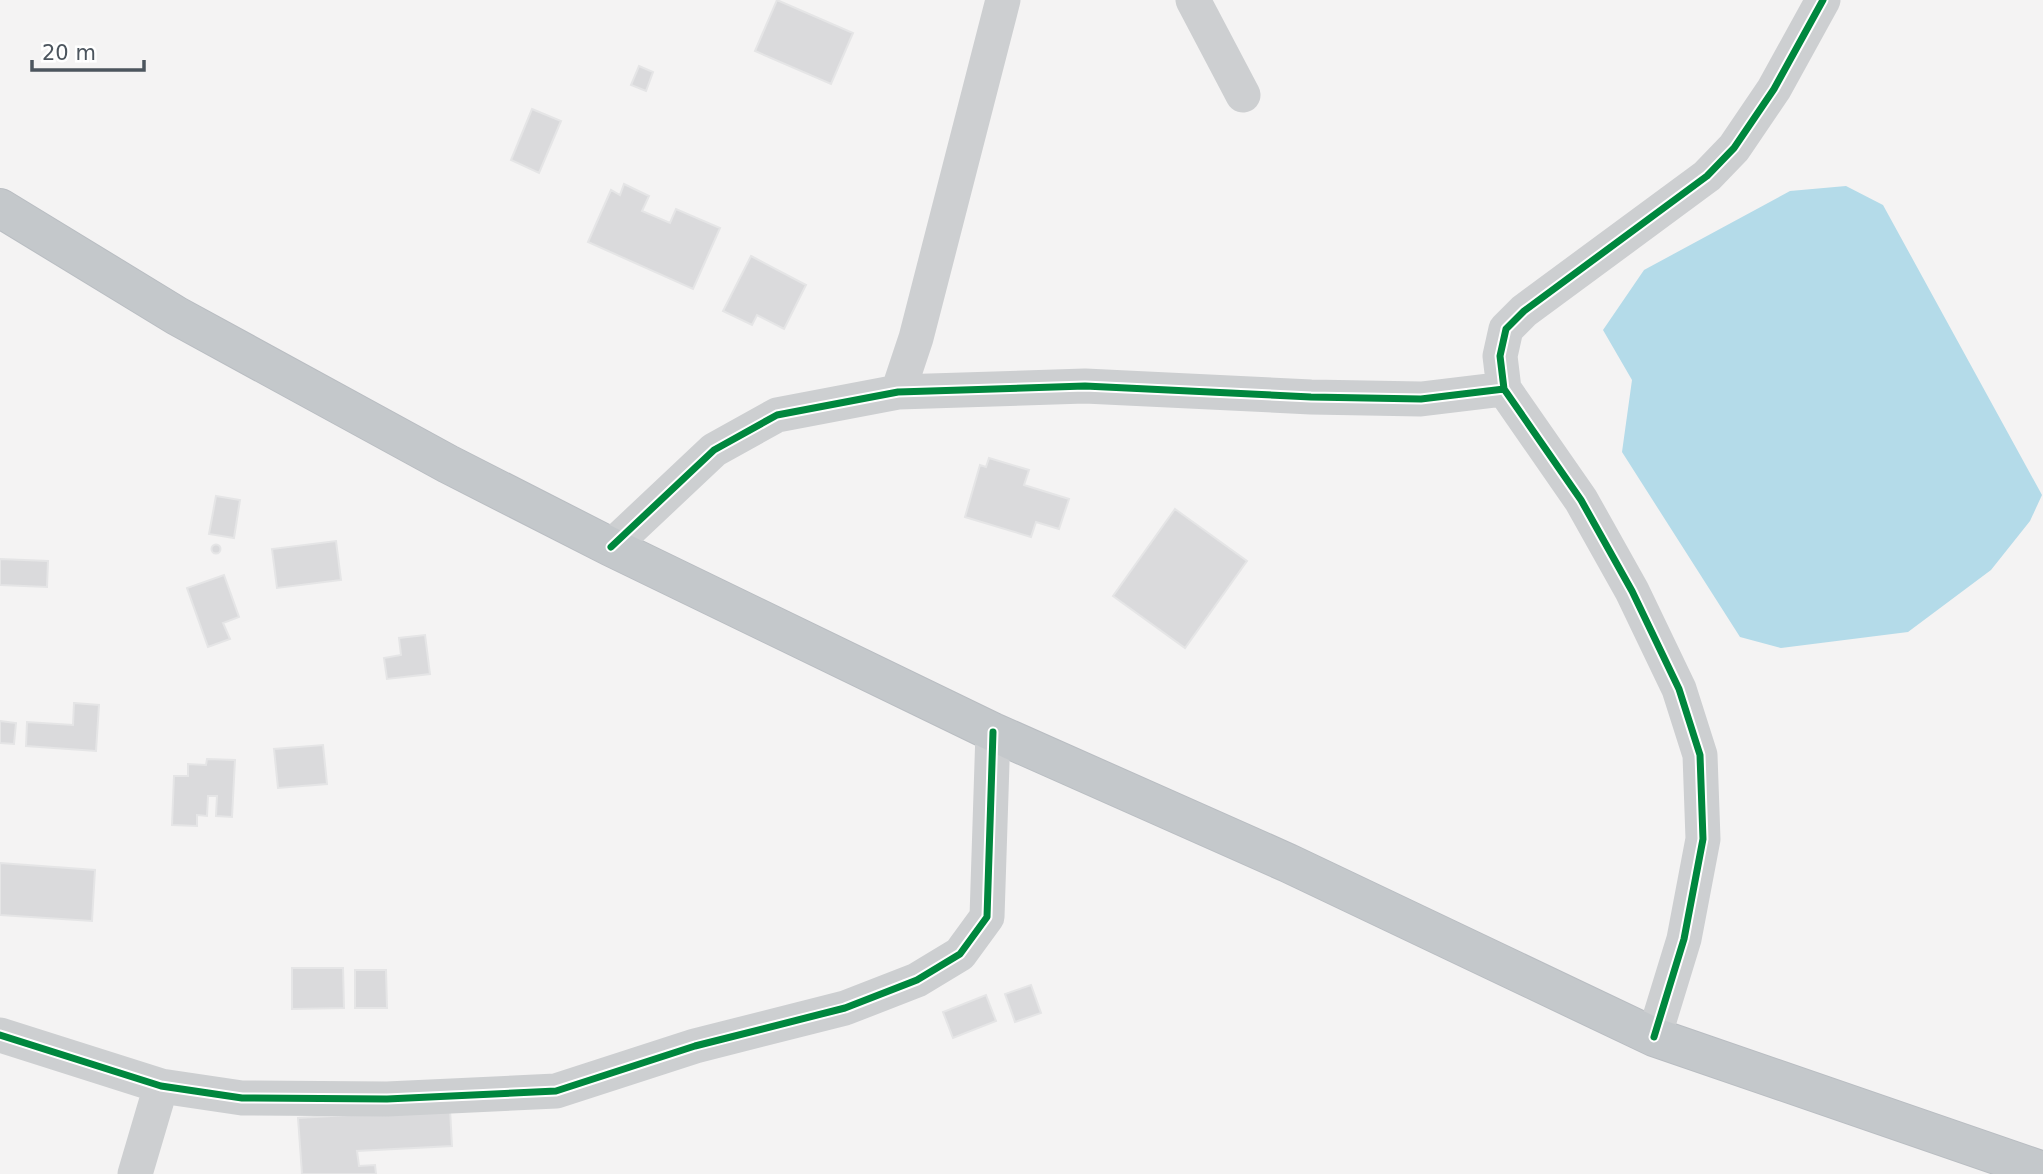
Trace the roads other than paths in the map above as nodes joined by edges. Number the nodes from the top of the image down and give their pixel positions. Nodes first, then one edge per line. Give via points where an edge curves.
1 (1003, 0) edge
2 (1193, 0) edge
3 (1823, 0) edge
4 (1243, 95) dead end
5 (0, 208) edge
6 (1504, 389) junction
7 (898, 392) junction
8 (611, 547) junction
9 (993, 732) junction
10 (0, 1035) edge
11 (1654, 1037) junction
12 (161, 1086) junction
13 (2043, 1171) edge
14 (135, 1174) edge

1 - 7 street
2 - 4 street
3 - 6 street via 1774,89 1734,148 1707,176 1506,329 1500,356
5 - 8 highway via 177,316
6 - 7 street via 1421,399 1085,386
6 - 11 street via 1581,500 1632,591 1679,689 1700,755 1703,839 1684,939
7 - 8 street via 777,415 714,450
8 - 9 highway
9 - 11 highway via 1288,863
9 - 12 street via 987,918 960,954 917,980 845,1008 695,1046 556,1091 387,1099 242,1098
10 - 12 street
11 - 13 highway
12 - 14 street

